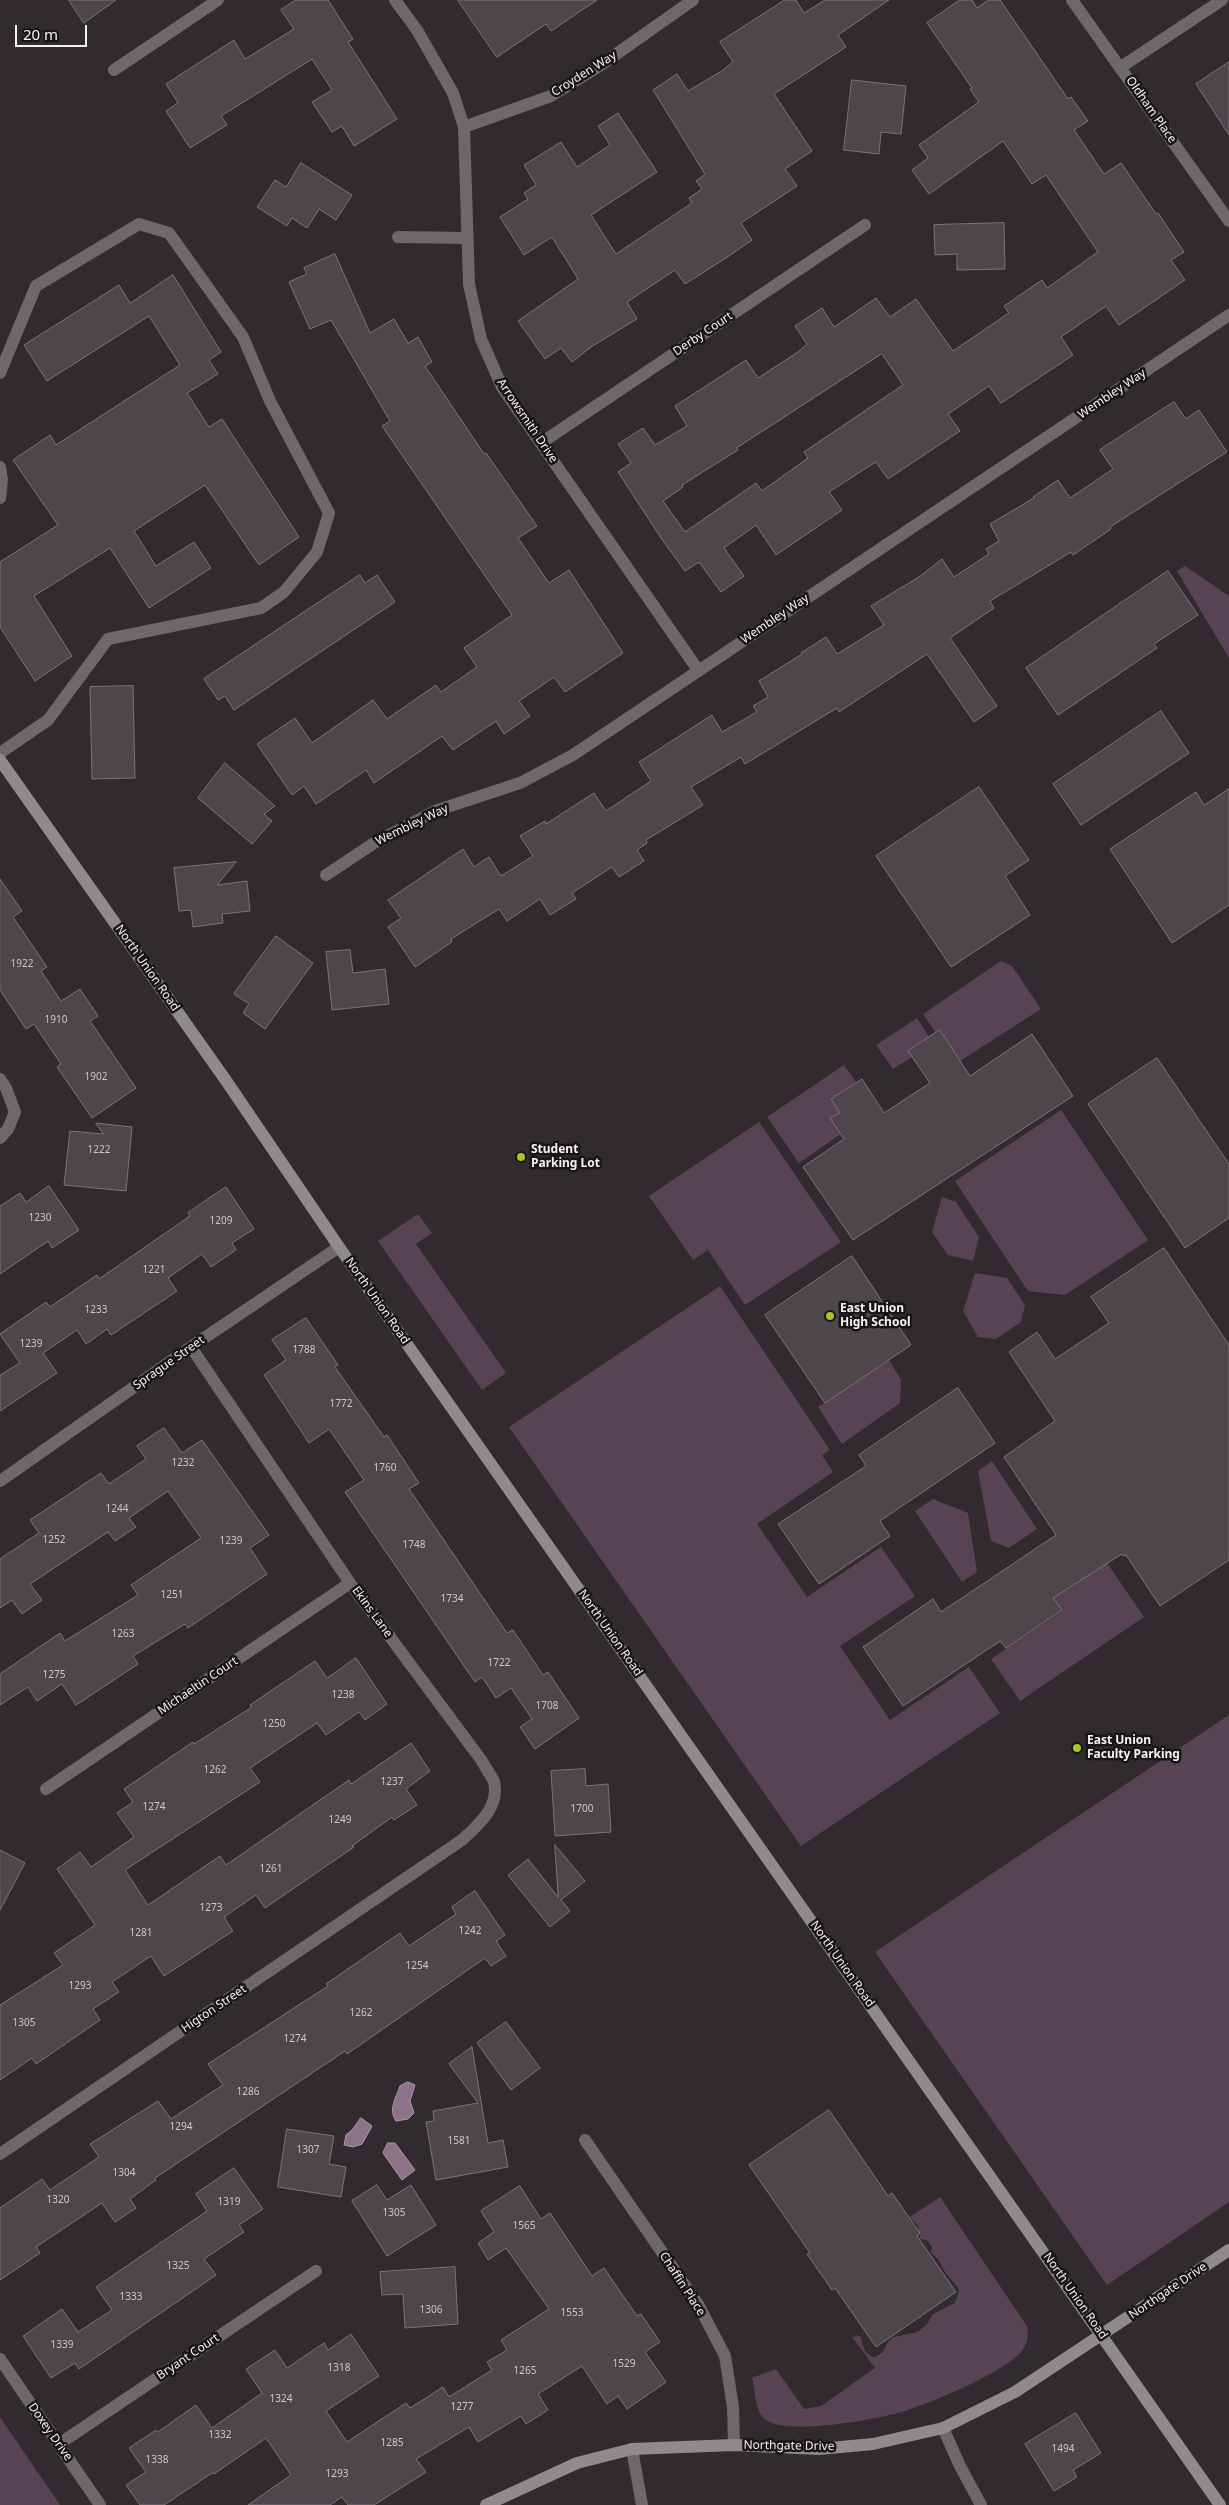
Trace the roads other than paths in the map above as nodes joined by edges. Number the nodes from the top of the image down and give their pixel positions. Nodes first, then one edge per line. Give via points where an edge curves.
1 (218, 0) edge
2 (395, 0) edge
3 (693, 0) edge
4 (1072, 0) edge
5 (1222, 0) edge
6 (1121, 67) junction
7 (114, 70) dead end
8 (464, 127) junction
9 (1229, 221) edge
10 (865, 224) dead end
11 (398, 237) dead end
12 (466, 238) junction
13 (1229, 315) edge
14 (0, 373) edge
15 (542, 443) junction
16 (0, 467) edge
17 (0, 498) edge
18 (698, 670) junction
19 (0, 753) edge
20 (0, 760) edge
21 (326, 876) dead end
22 (0, 1079) edge
23 (0, 1138) edge
24 (339, 1246) junction
25 (191, 1347) junction
26 (0, 1482) edge
27 (350, 1583) junction
28 (46, 1789) dead end
29 (428, 1863) joint
30 (585, 2140) dead end
31 (0, 2154) edge
32 (1229, 2250) edge
33 (316, 2271) dead end
34 (1103, 2336) junction
35 (0, 2359) edge
36 (943, 2428) junction
37 (59, 2444) junction
38 (734, 2445) junction
39 (632, 2449) junction
40 (100, 2505) edge
41 (486, 2505) edge
42 (642, 2505) edge
43 (981, 2505) edge
44 (1220, 2505) edge

1 - 7 street
2 - 8 street, Arrowsmith Drive via 417,30 454,93
3 - 8 street, Croyden Way via 551,96
4 - 6 street, Oldham Place
5 - 6 street
6 - 9 street, Oldham Place
8 - 12 street, Arrowsmith Drive
10 - 15 street, Derby Court
11 - 12 street
12 - 15 street, Arrowsmith Drive via 469,284 481,339 502,387
13 - 18 street, Wembley Way
14 - 19 street via 36,286 139,224 169,233 243,338 270,401 329,513 317,552 284,592 261,608 108,639 48,720
15 - 18 street, Arrowsmith Drive
16 - 17 street
18 - 21 street, Wembley Way via 573,755 520,783 435,812 374,843
20 - 24 street, North Union Road
22 - 23 street via 15,1112
24 - 25 street, Sprague Street
24 - 34 street, North Union Road
25 - 26 street, Sprague Street
25 - 27 street, Ekins Lane
27 - 28 street, Michaeltin Court
27 - 29 street, Ekins Lane via 482,1761 494,1783 486,1817 462,1840
29 - 31 street, Higton Street
30 - 38 street, Chaffin Place via 699,2306 724,2356 733,2407
32 - 34 street, Northgate Drive
33 - 37 street, Bryant Court
34 - 36 street, Northgate Drive via 1016,2392
34 - 44 street, North Union Road
35 - 37 street, Doxey Drive
36 - 38 street, Northgate Drive via 873,2444 819,2449
36 - 43 street
37 - 40 street, Doxey Drive
38 - 39 street, Northgate Drive
39 - 41 street, Northgate Drive via 577,2463
39 - 42 street

